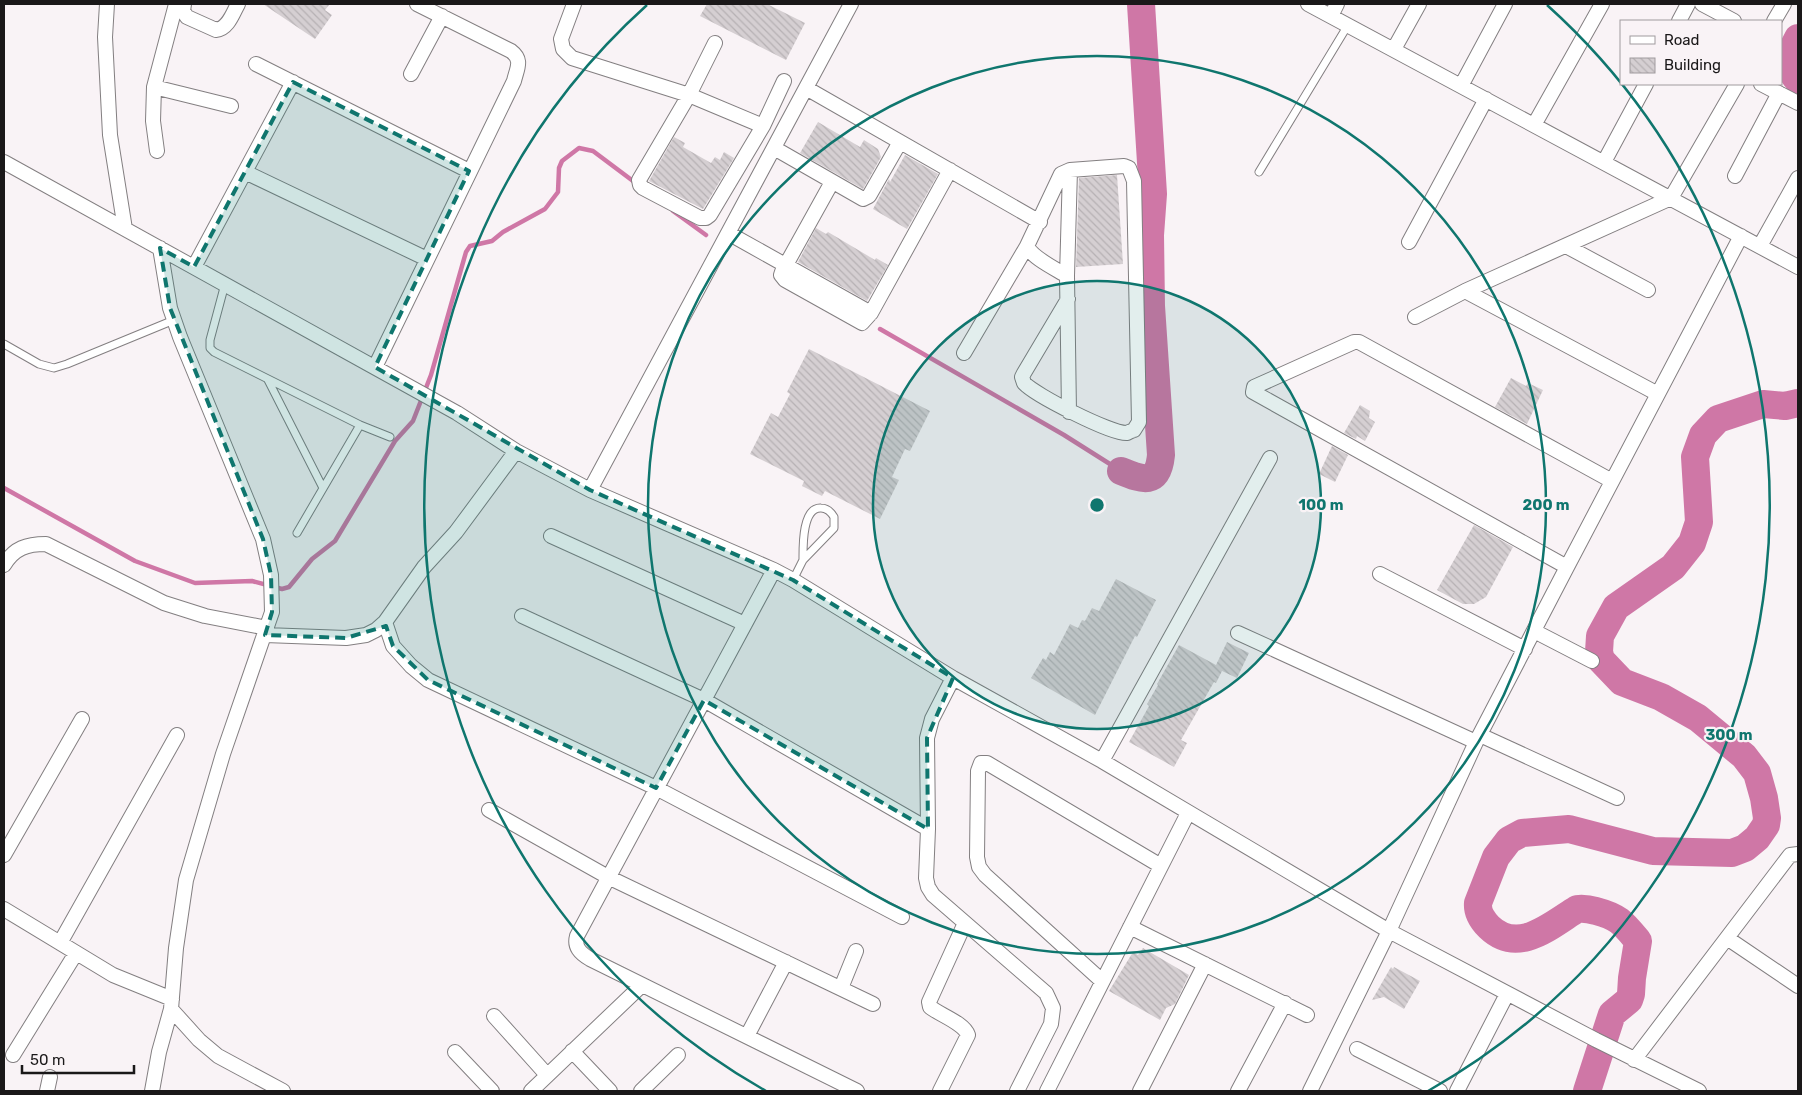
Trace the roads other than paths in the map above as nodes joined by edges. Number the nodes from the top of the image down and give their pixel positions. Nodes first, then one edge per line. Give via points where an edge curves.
1 (107, 4) edge
2 (176, 4) edge
3 (184, 4) edge
4 (238, 4) edge
5 (417, 4) edge
6 (574, 4) edge
7 (851, 4) edge
8 (1308, 4) edge
9 (1419, 4) edge
10 (1505, 4) edge
11 (1602, 4) edge
12 (1688, 4) edge
13 (1702, 4) edge
14 (1784, 4) edge
15 (1334, 10) edge
16 (442, 16) junction
17 (1680, 20) edge
18 (1732, 20) edge
19 (1775, 20) edge
20 (1348, 25) junction
21 (715, 44) dead end
22 (1394, 50) junction
23 (256, 64) dead end
24 (411, 74) dead end
25 (784, 81) dead end
26 (293, 82) junction
27 (1645, 85) edge
28 (1736, 85) edge
29 (1763, 85) edge
30 (1461, 86) junction
31 (154, 87) junction
32 (806, 88) junction
33 (1779, 93) junction
34 (689, 95) junction
35 (1486, 99) junction
36 (1798, 103) edge
37 (231, 106) dead end
38 (1534, 125) junction
39 (763, 126) junction
40 (900, 142) junction
41 (774, 148) junction
42 (157, 151) dead end
43 (746, 152) junction
44 (4, 162) edge
45 (1604, 162) junction
46 (766, 163) junction
47 (950, 170) junction
48 (1070, 170) junction
49 (245, 172) junction
50 (469, 172) junction
51 (1259, 172) dead end
52 (1735, 176) dead end
53 (1798, 178) edge
54 (832, 182) junction
55 (1671, 198) junction
56 (1040, 222) junction
57 (125, 229) junction
58 (728, 233) junction
59 (1741, 236) junction
60 (1409, 242) dead end
61 (1027, 246) junction
62 (1566, 246) junction
63 (1760, 246) junction
64 (160, 248) junction
65 (427, 259) junction
66 (786, 264) junction
67 (194, 267) junction
68 (1798, 267) edge
69 (1067, 276) junction
70 (225, 284) junction
71 (1648, 290) dead end
72 (1465, 291) junction
73 (1068, 299) junction
74 (1414, 317) dead end
75 (174, 320) junction
76 (4, 344) edge
77 (964, 353) dead end
78 (375, 367) junction
79 (268, 380) junction
80 (1658, 394) junction
81 (1069, 412) junction
82 (360, 425) junction
83 (390, 438) dead end
84 (516, 451) junction
85 (1270, 458) dead end
86 (1612, 481) junction
87 (323, 488) junction
88 (590, 490) junction
89 (297, 533) dead end
90 (551, 536) dead end
91 (803, 560) junction
92 (4, 565) edge
93 (1567, 567) junction
94 (774, 570) junction
95 (1380, 574) dead end
96 (794, 580) junction
97 (522, 616) dead end
98 (385, 622) junction
99 (745, 624) junction
100 (266, 631) junction
101 (1534, 631) junction
102 (1238, 633) dead end
103 (1525, 649) junction
104 (1592, 661) dead end
105 (953, 678) junction
106 (704, 700) junction
107 (82, 719) dead end
108 (177, 735) dead end
109 (1478, 739) junction
110 (1102, 762) junction
111 (656, 788) junction
112 (1617, 798) dead end
113 (489, 810) dead end
114 (1188, 813) junction
115 (928, 829) junction
116 (1798, 854) edge
117 (4, 855) edge
118 (1161, 866) junction
119 (608, 877) junction
120 (5, 914) edge
121 (902, 917) dead end
122 (965, 923) junction
123 (1130, 928) junction
124 (1389, 931) junction
125 (1727, 938) junction
126 (60, 943) junction
127 (856, 951) dead end
128 (76, 953) junction
129 (786, 962) junction
130 (1205, 964) junction
131 (1102, 981) junction
132 (642, 985) junction
133 (1798, 986) edge
134 (841, 988) junction
135 (1507, 994) junction
136 (172, 1004) junction
137 (873, 1004) dead end
138 (1284, 1004) junction
139 (1307, 1015) dead end
140 (494, 1016) dead end
141 (747, 1036) junction
142 (1357, 1048) dead end
143 (572, 1051) junction
144 (455, 1052) dead end
145 (13, 1055) dead end
146 (678, 1055) dead end
147 (1634, 1060) junction
148 (547, 1075) junction
149 (50, 1077) dead end
150 (47, 1091) edge
151 (152, 1091) edge
152 (283, 1091) edge
153 (492, 1091) edge
154 (531, 1091) edge
155 (610, 1091) edge
156 (641, 1091) edge
157 (857, 1091) edge
158 (940, 1091) edge
159 (1017, 1091) edge
160 (1047, 1091) edge
161 (1140, 1091) edge
162 (1238, 1091) edge
163 (1310, 1091) edge
164 (1440, 1091) edge
165 (1457, 1091) edge
166 (1698, 1091) edge

1 - 57 street via 105,38 110,134
2 - 31 street
3 - 4 street via 186,17 216,30 227,25
5 - 16 street
6 - 34 street via 562,39 563,49 572,58
7 - 32 street
8 - 15 street
9 - 22 street
10 - 30 street
11 - 38 street
12 - 17 street
13 - 18 street
14 - 19 street
15 - 20 street
16 - 24 street
16 - 50 street via 517,55 514,80
20 - 22 street
20 - 51 lane
21 - 34 street
22 - 30 street
23 - 26 street
25 - 39 street
26 - 49 street
26 - 50 street
27 - 45 street
28 - 55 street
29 - 33 street
30 - 35 street
31 - 37 street
31 - 42 street via 153,121
32 - 40 street
32 - 41 street
33 - 36 street
33 - 52 street
34 - 39 street
34 - 43 street via 638,180 640,185 700,218 706,218
35 - 38 street
35 - 60 street
38 - 45 street
39 - 43 street
40 - 47 street
40 - 54 street via 869,196 863,199
41 - 46 street
41 - 54 street
43 - 46 street
44 - 57 street
45 - 55 street
46 - 58 street
47 - 56 street
47 - 66 street via 871,313
48 - 56 street via 1061,174
48 - 69 street
48 - 81 street via 1124,166 1132,173 1139,422 1134,430 1118,432
49 - 65 street
49 - 67 street
50 - 65 street
53 - 63 street
54 - 66 street
55 - 59 street
55 - 62 street
56 - 61 street
57 - 64 street
58 - 66 street
58 - 88 street
59 - 63 street
59 - 80 street
61 - 69 street via 1036,257
61 - 77 street
62 - 71 street
62 - 72 street
63 - 68 street
64 - 67 street
64 - 75 street
65 - 78 street
67 - 70 street
69 - 73 street
70 - 78 street
70 - 79 lane via 210,348
72 - 74 street
72 - 80 street
73 - 81 street
73 - 81 street via 1022,378 1027,387
75 - 76 lane via 54,368 39,364
75 - 100 street via 263,539 271,575 272,612
78 - 84 street
79 - 82 lane
79 - 87 lane
80 - 86 street
82 - 83 lane
82 - 87 lane
84 - 88 street
84 - 98 street
85 - 110 street
86 - 93 street
86 - 93 street via 1359,342 1254,387 1253,392
87 - 89 lane
88 - 94 street
90 - 99 street
91 - 91 lane via 834,528 834,517 830,511 816,509 809,515
91 - 96 lane
92 - 100 street via 20,547 46,544 164,603
93 - 101 street
94 - 96 street
94 - 99 street
95 - 103 street
96 - 105 street
97 - 106 street
98 - 100 street via 366,635 346,638
98 - 111 street via 393,646 428,680
99 - 106 street
100 - 136 street via 223,754 186,880
101 - 103 street
101 - 104 street
102 - 109 street
103 - 109 street
105 - 110 street
105 - 115 street via 932,719 927,738
106 - 111 street
106 - 115 street
107 - 117 street
108 - 126 street
109 - 112 street
109 - 124 street
110 - 114 street
111 - 119 street
111 - 121 street
113 - 119 street
114 - 118 street
114 - 124 street
115 - 122 street via 928,887
116 - 125 street via 1790,855
118 - 123 street
118 - 131 street via 987,762 978,771 979,867
119 - 129 street
119 - 132 street via 575,943 580,952 590,959
120 - 126 street
122 - 158 street via 929,1002 930,1007 961,1026 968,1035
122 - 159 street via 1046,993 1053,1008 1051,1024
123 - 130 street
123 - 131 street
124 - 135 street
124 - 163 street
125 - 133 street
125 - 147 street
126 - 128 street
127 - 134 street
128 - 136 street
128 - 145 street
129 - 134 street
129 - 141 street
130 - 138 street
130 - 161 street
131 - 160 street
132 - 141 street
132 - 143 street
134 - 137 street
135 - 147 street
135 - 165 street
136 - 151 street
136 - 152 street via 199,1040 218,1056
138 - 139 street
138 - 162 street
140 - 148 street
141 - 157 street
142 - 164 street
143 - 148 street
143 - 155 street
144 - 153 street
146 - 156 street
147 - 166 street
148 - 154 street
149 - 150 street

